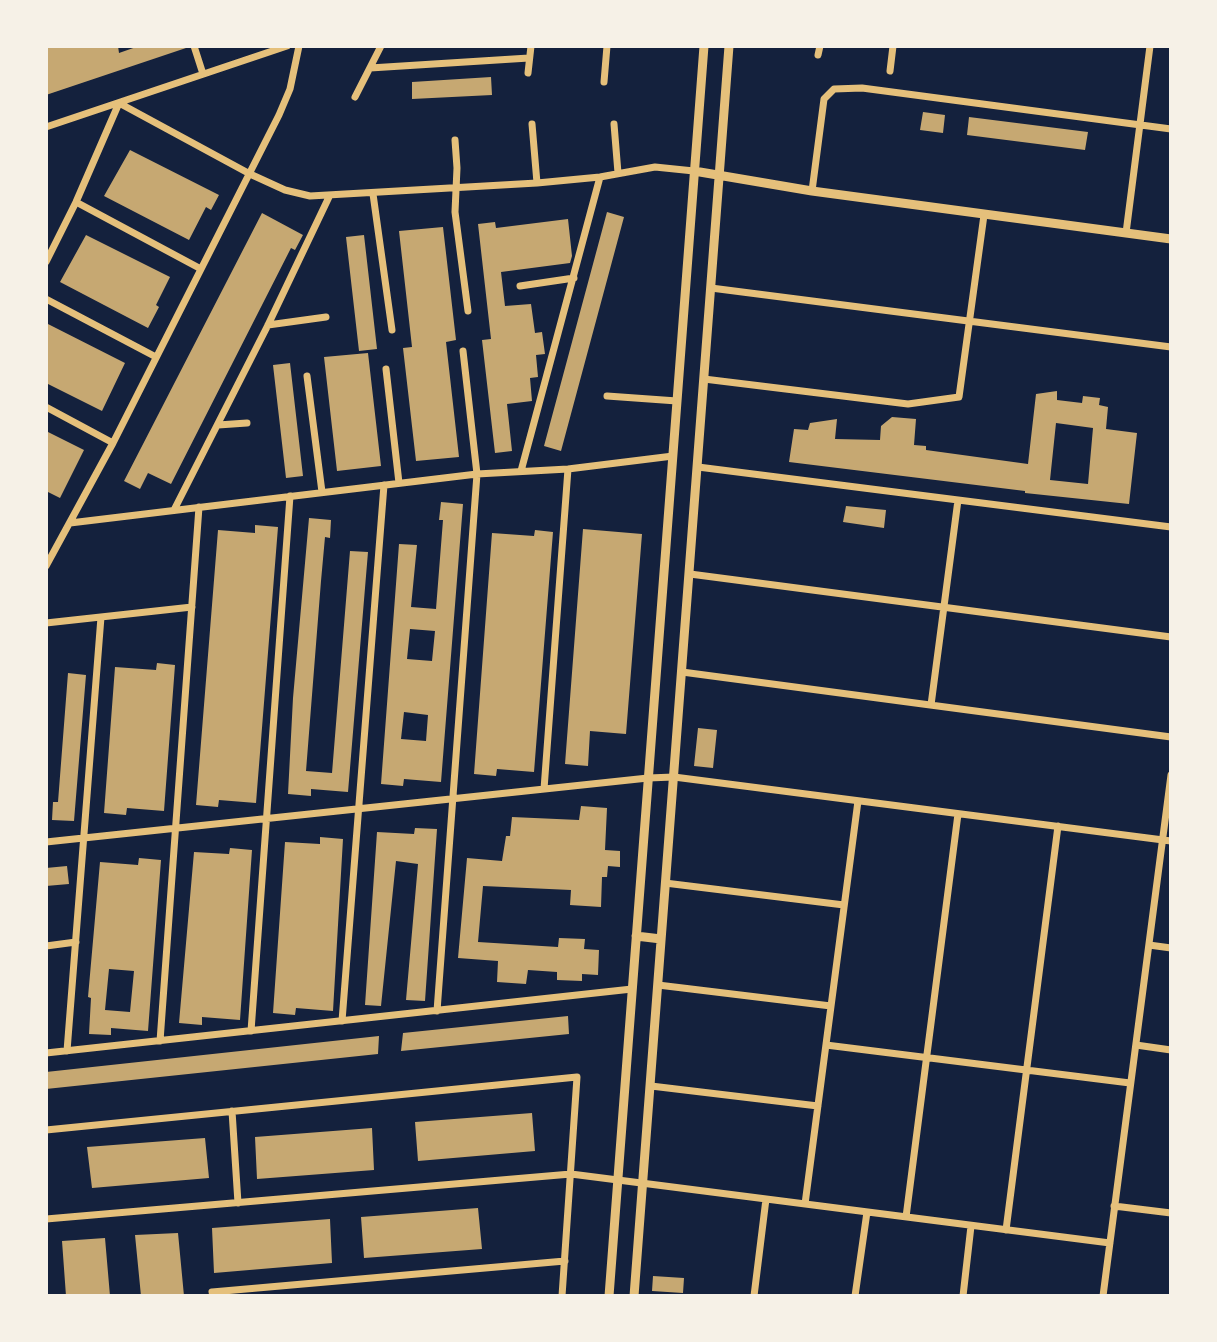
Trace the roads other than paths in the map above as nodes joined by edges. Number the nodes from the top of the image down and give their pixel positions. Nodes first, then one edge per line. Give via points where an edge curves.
1 (194, 46) edge
2 (287, 46) edge
3 (299, 46) edge
4 (381, 46) edge
5 (531, 46) edge
6 (607, 46) edge
7 (704, 46) edge
8 (729, 46) edge
9 (893, 46) edge
10 (1150, 46) edge
11 (529, 58) junction
12 (370, 68) junction
13 (890, 71) dead end
14 (528, 73) dead end
15 (203, 74) junction
16 (604, 82) dead end
17 (355, 97) dead end
18 (119, 103) junction
19 (532, 124) dead end
20 (614, 124) dead end
21 (1140, 125) junction
22 (46, 127) edge
23 (1171, 129) edge
24 (455, 140) dead end
25 (694, 171) junction
26 (618, 173) junction
27 (250, 174) junction
28 (718, 176) junction
29 (600, 177) junction
30 (537, 183) junction
31 (456, 189) junction
32 (812, 191) junction
33 (373, 194) junction
34 (329, 197) junction
35 (76, 202) junction
36 (984, 215) junction
37 (1126, 233) junction
38 (1171, 239) edge
39 (47, 256) edge
40 (201, 269) junction
41 (574, 278) junction
42 (520, 286) dead end
43 (711, 288) junction
44 (46, 299) edge
45 (468, 311) dead end
46 (326, 317) dead end
47 (969, 320) junction
48 (268, 325) junction
49 (392, 330) dead end
50 (1171, 347) edge
51 (463, 351) dead end
52 (156, 357) junction
53 (386, 369) dead end
54 (307, 376) dead end
55 (704, 379) junction
56 (607, 396) dead end
57 (677, 401) junction
58 (46, 407) edge
59 (247, 423) dead end
60 (218, 425) junction
61 (113, 443) junction
62 (673, 456) junction
63 (698, 467) junction
64 (568, 469) junction
65 (521, 471) junction
66 (477, 474) junction
67 (399, 483) junction
68 (384, 485) junction
69 (322, 492) junction
70 (290, 496) junction
71 (958, 500) junction
72 (199, 507) junction
73 (174, 510) junction
74 (70, 523) junction
75 (1171, 527) edge
76 (46, 566) edge
77 (690, 574) junction
78 (192, 607) junction
79 (944, 607) junction
80 (101, 617) junction
81 (46, 623) edge
82 (1171, 637) edge
83 (682, 672) junction
84 (931, 705) junction
85 (1171, 737) edge
86 (1171, 775) edge
87 (674, 777) junction
88 (648, 778) junction
89 (544, 789) junction
90 (452, 799) junction
91 (858, 801) junction
92 (358, 809) junction
93 (958, 814) junction
94 (267, 819) junction
95 (1058, 826) junction
96 (175, 828) junction
97 (84, 838) junction
98 (1167, 840) edge
99 (46, 842) edge
100 (665, 883) junction
101 (844, 905) junction
102 (636, 936) junction
103 (661, 939) junction
104 (76, 942) junction
105 (1149, 945) junction
106 (46, 946) edge
107 (1171, 948) edge
108 (658, 985) junction
109 (632, 989) junction
110 (831, 1006) junction
111 (437, 1011) junction
112 (342, 1021) junction
113 (251, 1031) junction
114 (160, 1041) junction
115 (826, 1045) junction
116 (1136, 1045) junction
117 (1171, 1050) edge
118 (67, 1051) junction
119 (46, 1053) edge
120 (927, 1058) junction
121 (1026, 1070) junction
122 (1130, 1083) junction
123 (651, 1086) junction
124 (818, 1106) junction
125 (232, 1111) junction
126 (46, 1130) edge
127 (571, 1174) junction
128 (618, 1180) junction
129 (643, 1183) junction
130 (766, 1199) junction
131 (238, 1203) junction
132 (805, 1204) junction
133 (1114, 1206) junction
134 (867, 1212) junction
135 (1171, 1213) edge
136 (906, 1217) junction
137 (46, 1219) edge
138 (971, 1226) junction
139 (1006, 1230) junction
140 (1110, 1243) junction
141 (565, 1261) junction
142 (282, 1286) junction
143 (213, 1296) edge
144 (282, 1296) edge
145 (562, 1296) edge
146 (609, 1296) edge
147 (634, 1296) edge
148 (754, 1296) edge
149 (855, 1296) edge
150 (963, 1296) edge
151 (1103, 1296) edge

1 - 15 street
2 - 15 street
3 - 27 street via 285,102
4 - 12 street
5 - 11 street
6 - 16 street
7 - 25 street
8 - 28 street
9 - 13 street
10 - 21 street
11 - 12 street
11 - 14 street
12 - 17 street
15 - 18 street
18 - 22 street
18 - 27 street
18 - 35 street
19 - 30 street
20 - 26 street
21 - 23 street
21 - 32 street via 862,88 834,89 824,99
21 - 37 street
24 - 31 street
25 - 26 street via 670,167
25 - 28 street
25 - 57 street
26 - 29 street
27 - 34 street via 285,190
27 - 40 street
28 - 32 street
28 - 43 street
29 - 30 street
29 - 41 street
30 - 31 street
31 - 33 street
31 - 45 street
32 - 36 street
33 - 34 street
33 - 49 street
34 - 48 street
35 - 39 street
35 - 40 street
36 - 37 street
36 - 47 street
37 - 38 street
40 - 52 street
41 - 42 street
41 - 65 street
43 - 47 street
43 - 55 street
44 - 52 street
46 - 48 street
47 - 50 street
47 - 55 street via 959,397 908,404
48 - 60 street
51 - 66 street
52 - 61 street
53 - 67 street
54 - 69 street
55 - 63 street
56 - 57 street
57 - 62 street
58 - 61 street
59 - 60 street
60 - 73 street
61 - 74 street
62 - 64 street
62 - 88 street
63 - 71 street
63 - 77 street
64 - 65 street
64 - 89 street
65 - 66 street
66 - 67 street
66 - 90 street
67 - 68 street
68 - 69 street
68 - 92 street
69 - 70 street
70 - 72 street
70 - 94 street
71 - 75 street
71 - 79 street
72 - 73 street
72 - 78 street
73 - 74 street
74 - 76 street
77 - 79 street
77 - 83 street
78 - 80 street
78 - 96 street
79 - 82 street
79 - 84 street
80 - 81 street
80 - 97 street
83 - 84 street
83 - 87 street
84 - 85 street
86 - 98 street
87 - 88 street
87 - 91 street
87 - 100 street
88 - 89 street
88 - 102 street
89 - 90 street
90 - 92 street
90 - 111 street
91 - 93 street
91 - 101 street
92 - 94 street
92 - 112 street
93 - 95 street
93 - 120 street
94 - 96 street
94 - 113 street
95 - 98 street
95 - 121 street
96 - 97 street
96 - 114 street
97 - 99 street
97 - 104 street
98 - 105 street
100 - 101 street
100 - 103 street
101 - 110 street
102 - 103 street
102 - 109 street
103 - 108 street
104 - 106 street
104 - 118 street
105 - 107 street
105 - 116 street
108 - 110 street
108 - 123 street
109 - 111 street
109 - 128 street
110 - 115 street
111 - 112 street
112 - 113 street
113 - 114 street
114 - 118 street
115 - 120 street
115 - 124 street
116 - 117 street
116 - 122 street
118 - 119 street
120 - 121 street
120 - 136 street
121 - 122 street
121 - 139 street
122 - 133 street
123 - 124 street
123 - 129 street
124 - 132 street
125 - 126 street
125 - 127 street via 577,1077
125 - 131 street
127 - 128 street
127 - 131 street
127 - 141 street
128 - 129 street
128 - 146 street
129 - 130 street
129 - 147 street
130 - 132 street
130 - 148 street
131 - 137 street
132 - 134 street
133 - 135 street
133 - 140 street
134 - 136 street
134 - 149 street
136 - 138 street
138 - 139 street
138 - 150 street
139 - 140 street
140 - 151 street
141 - 142 street
141 - 145 street
142 - 143 street via 212,1292
142 - 144 street

